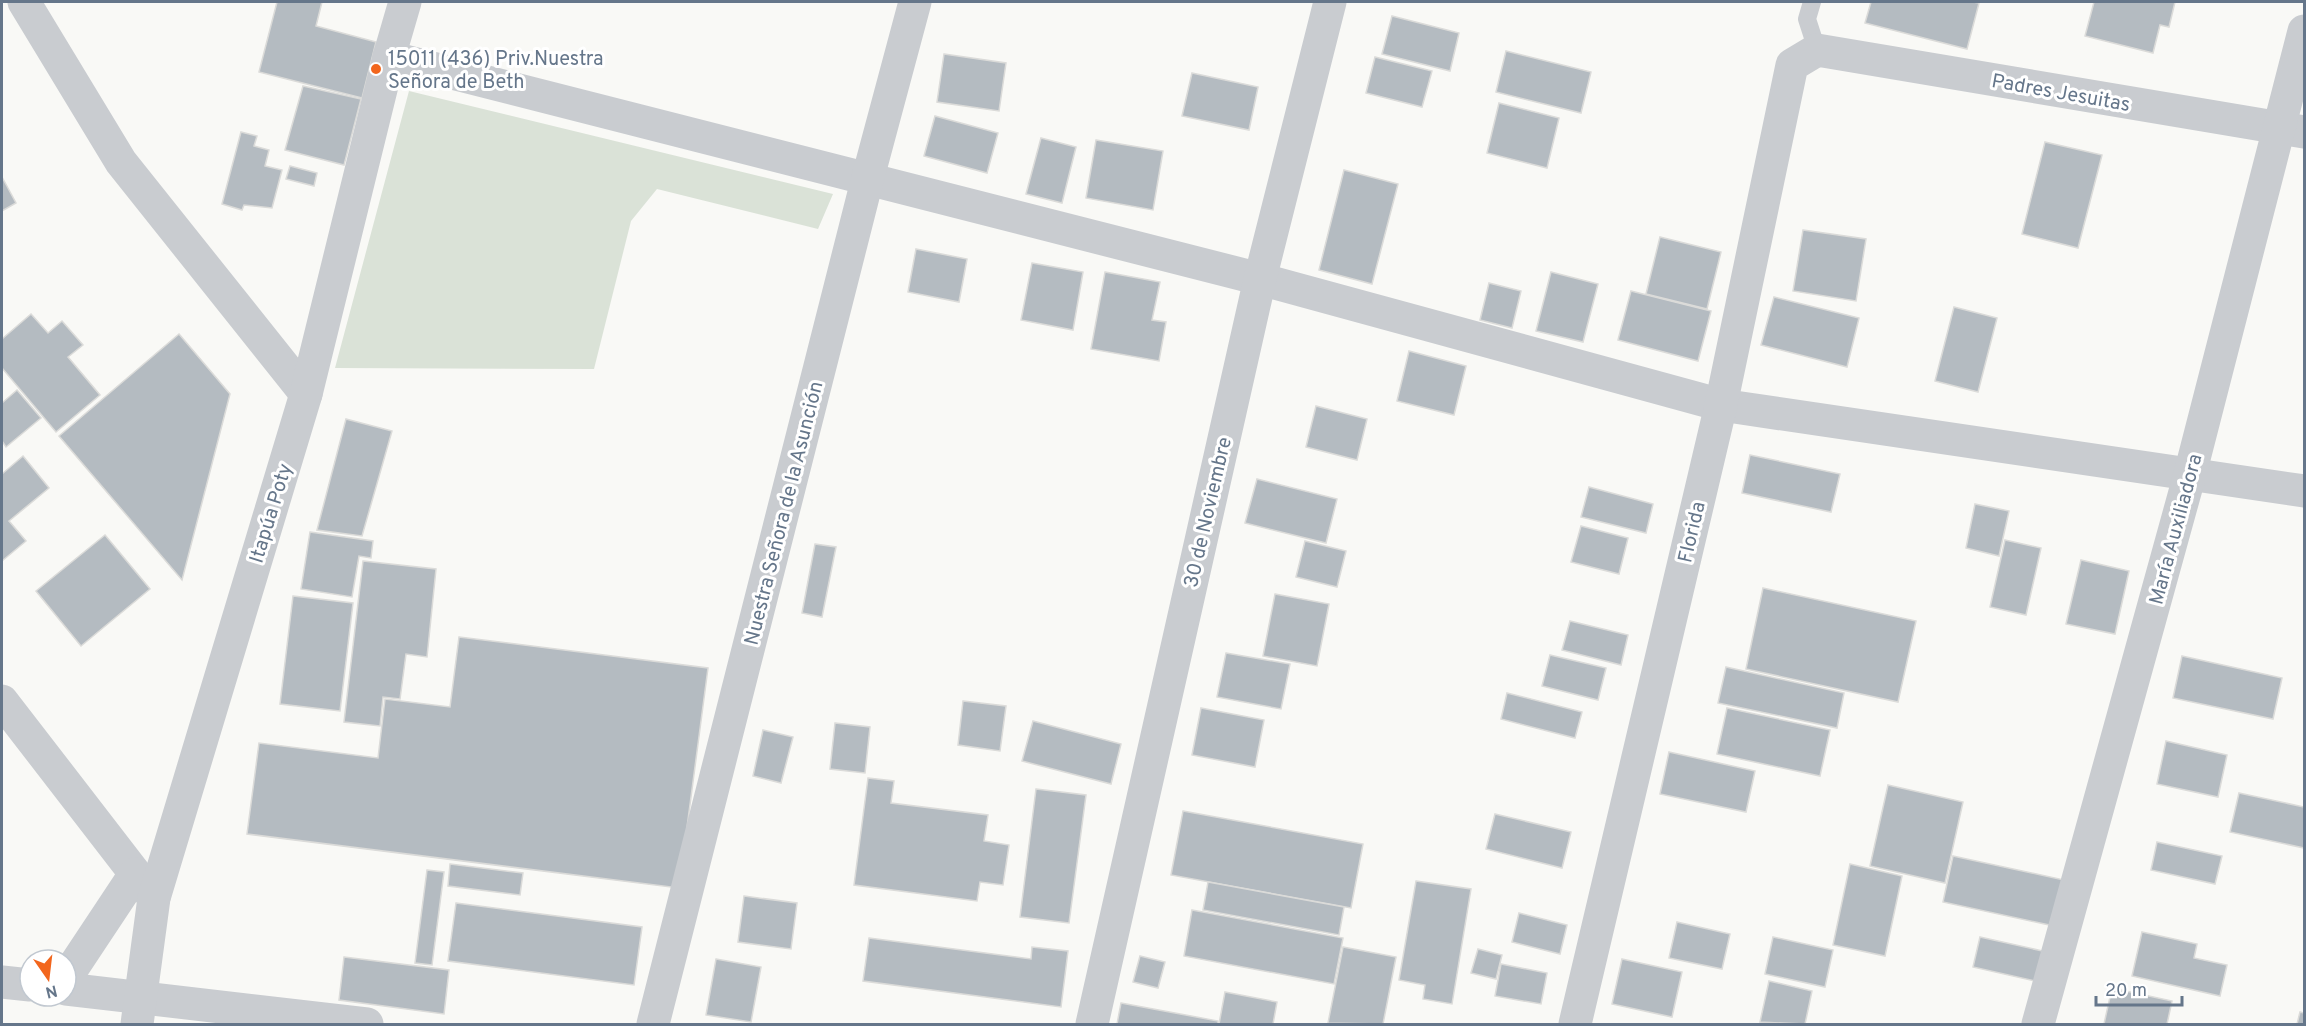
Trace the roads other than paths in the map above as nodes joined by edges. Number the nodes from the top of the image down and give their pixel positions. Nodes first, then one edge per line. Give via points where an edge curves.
1 (24, 2) edge
2 (405, 2) edge
3 (915, 2) edge
4 (1330, 2) edge
5 (1812, 2) edge
6 (2304, 31) edge
7 (1817, 50) junction
8 (389, 57) junction
9 (2292, 130) edge
10 (867, 181) junction
11 (1260, 279) junction
12 (306, 394) junction
13 (1721, 405) junction
14 (2190, 474) junction
15 (2304, 491) edge
16 (2, 701) edge
17 (144, 886) junction
18 (78, 964) edge
19 (2, 982) edge
20 (18, 984) edge
21 (78, 993) edge
22 (138, 1011) edge
23 (367, 1024) edge
24 (653, 1024) edge
25 (1092, 1024) edge
26 (1575, 1024) edge
27 (2038, 1024) edge

1 - 12 street via 121,162
2 - 8 street, Itapúa Poty
3 - 10 street, Nuestra Señora de la Asunción
4 - 11 street, 30 de Noviembre
5 - 7 lane via 1806,20
6 - 9 street, María Auxiliadora
7 - 9 street, Padres Jesuitas
7 - 13 street, Florida via 1792,65
8 - 10 street
8 - 12 street, Itapúa Poty
9 - 14 street, María Auxiliadora
10 - 11 street
10 - 24 street, Nuestra Señora de la Asunción
11 - 13 street
11 - 25 street, 30 de Noviembre
12 - 17 street, Itapúa Poty
13 - 14 street
13 - 26 street, Florida
14 - 15 street
14 - 27 street, María Auxiliadora
16 - 17 street
17 - 18 street
17 - 22 street, Itapúa Poty
19 - 20 street
21 - 22 street
22 - 23 street

